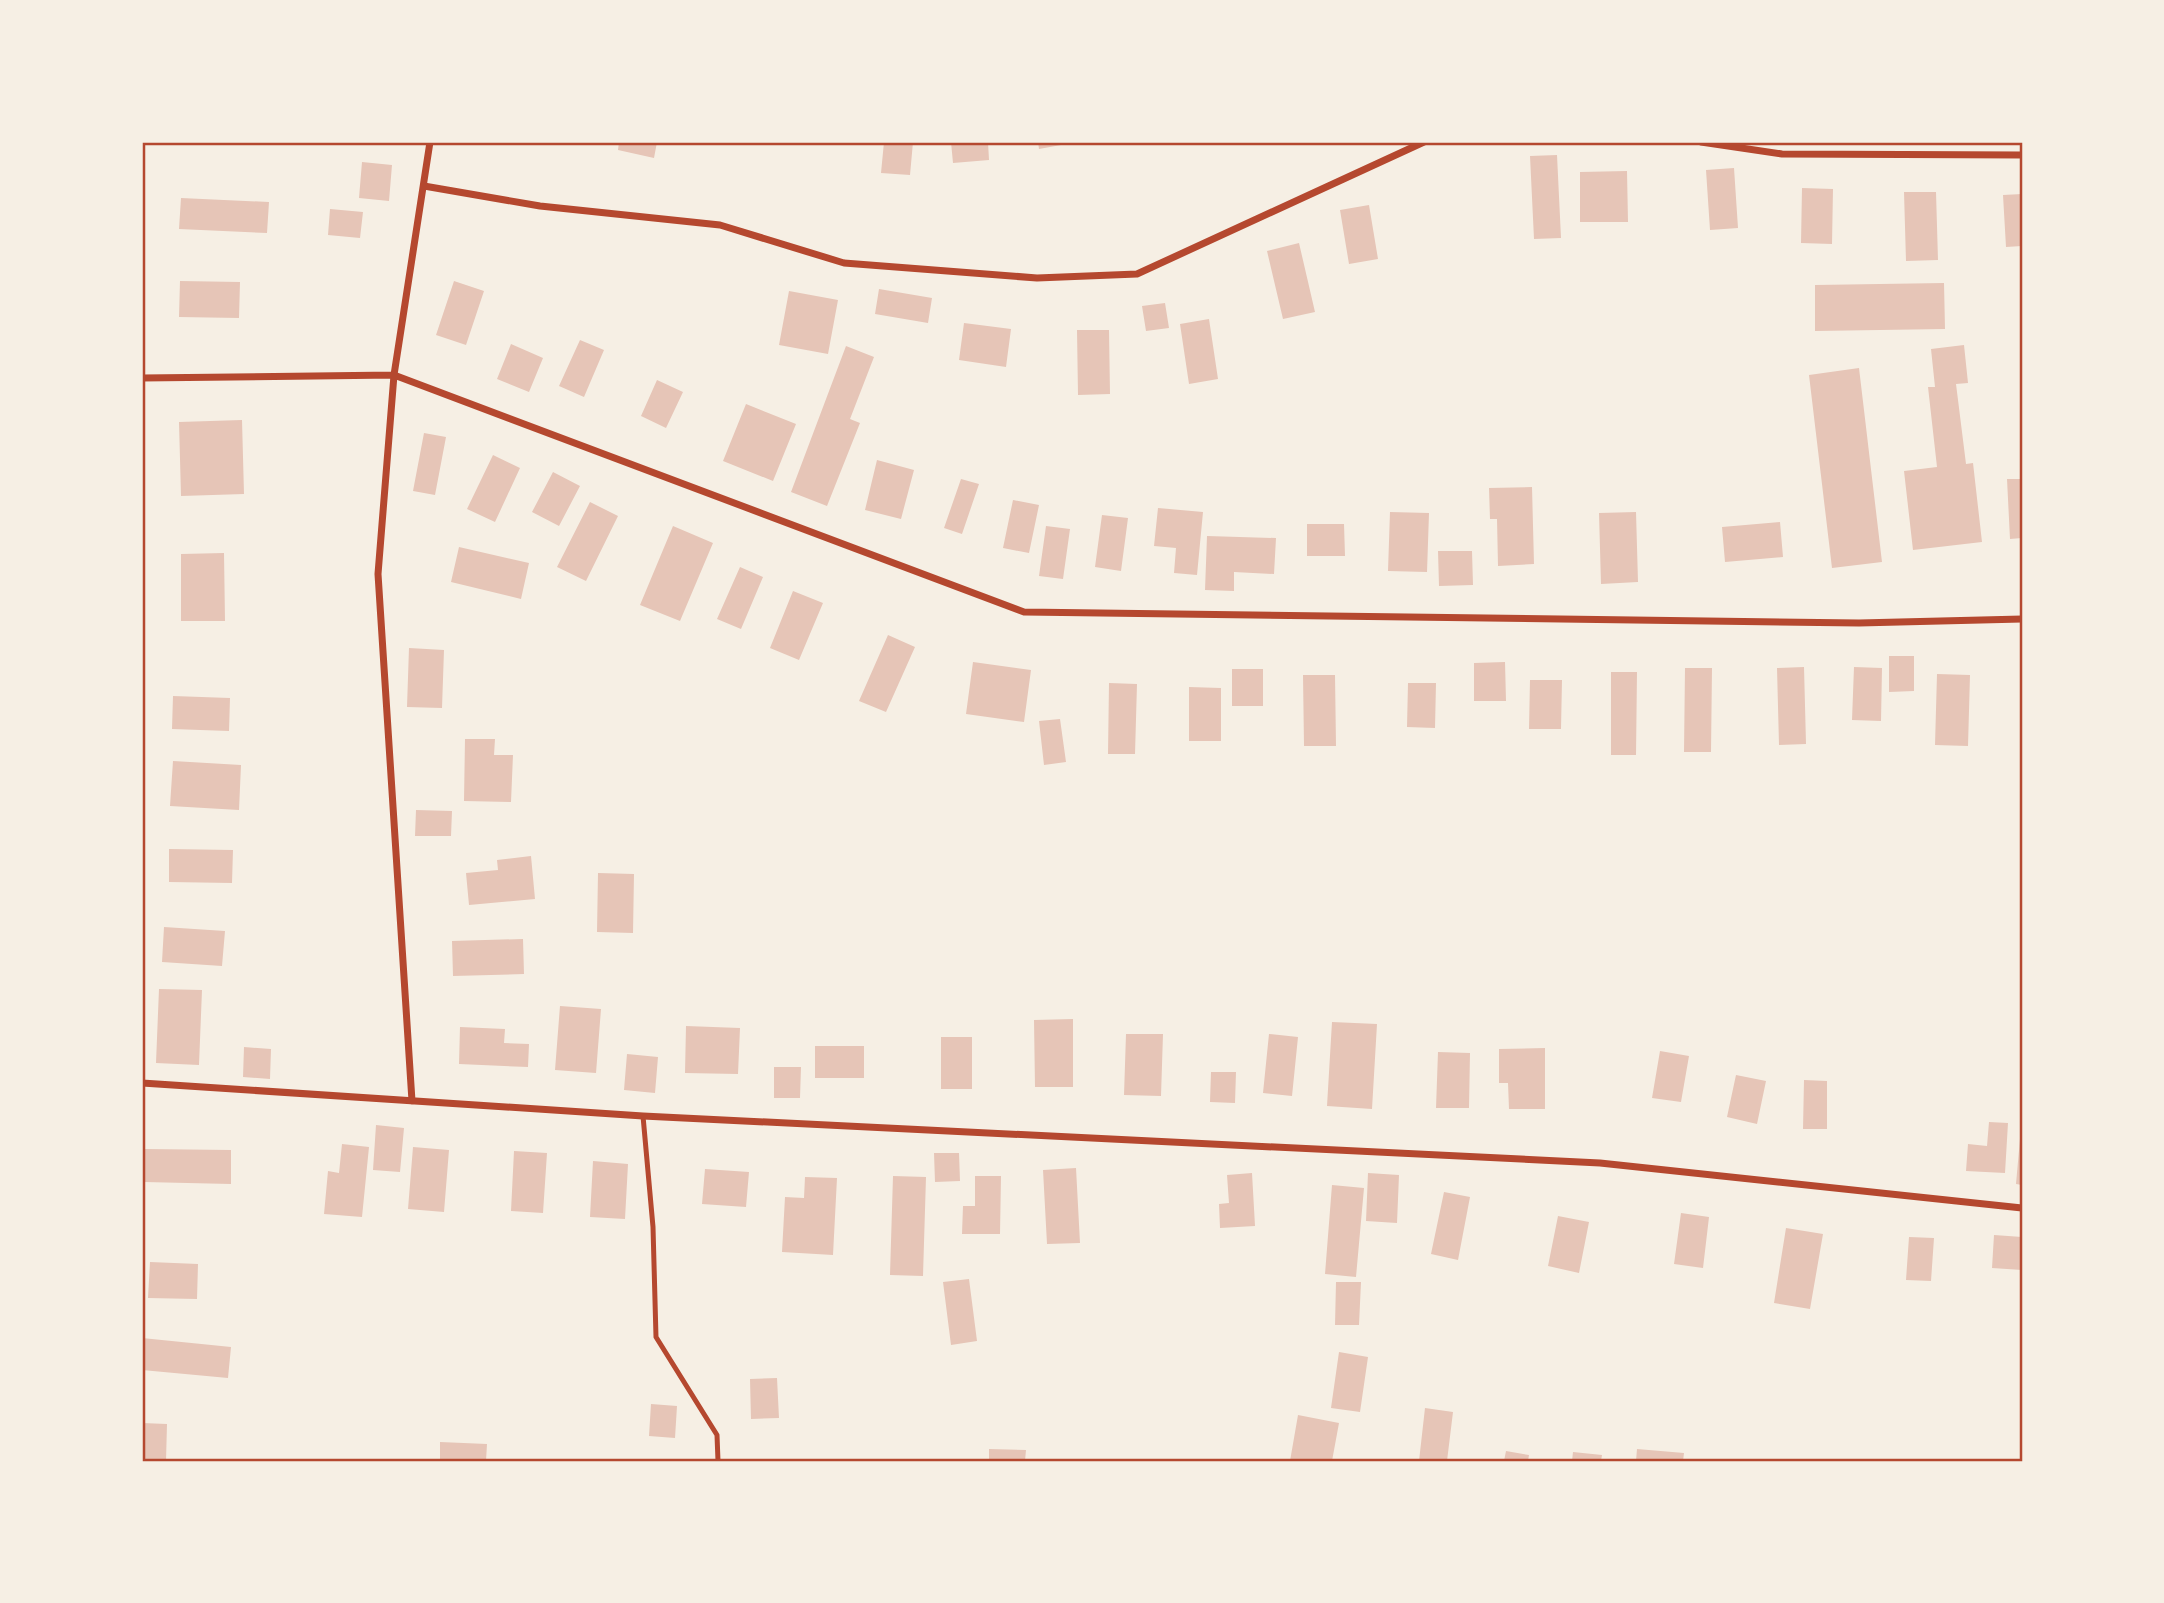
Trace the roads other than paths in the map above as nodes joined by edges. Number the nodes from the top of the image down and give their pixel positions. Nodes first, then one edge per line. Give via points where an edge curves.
1 (430, 142) edge
2 (1424, 142) edge
3 (1701, 142) edge
4 (2022, 155) edge
5 (424, 186) junction
6 (394, 375) junction
7 (142, 378) edge
8 (2022, 619) edge
9 (142, 1083) edge
10 (412, 1101) junction
11 (643, 1116) junction
12 (2022, 1208) edge
13 (718, 1461) edge

1 - 5 street
2 - 5 street via 1137,274 1037,278 844,263 720,225 540,206
3 - 4 street via 1782,154
5 - 6 street
6 - 7 street
6 - 8 street via 1024,612 1859,623
6 - 10 street via 378,573
9 - 10 street
10 - 11 street
11 - 12 street via 1600,1163
11 - 13 lane via 656,1338 717,1435

